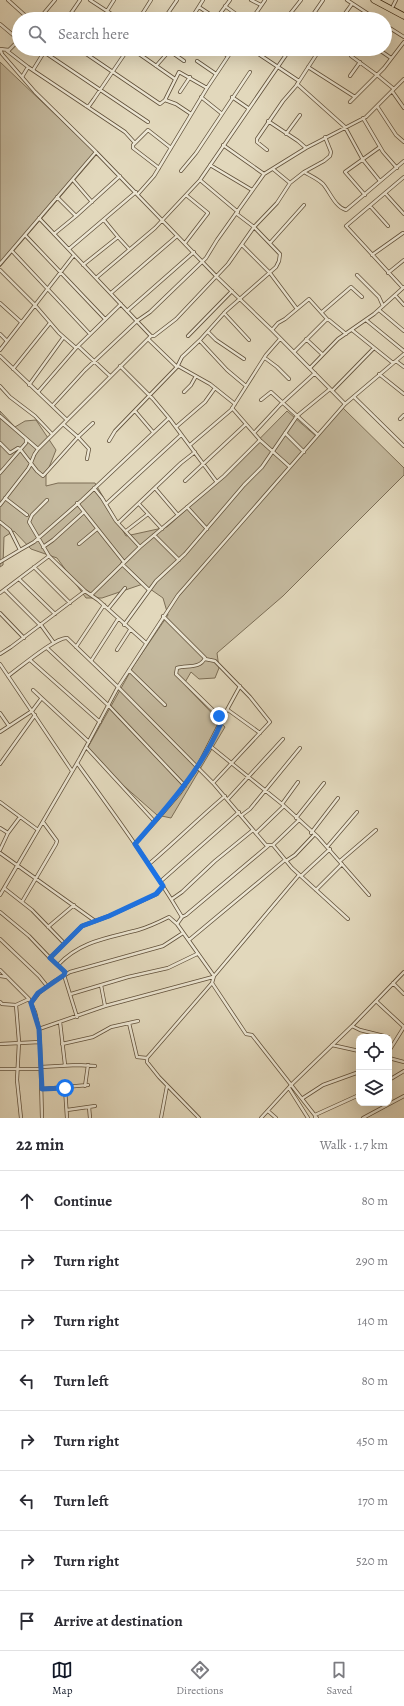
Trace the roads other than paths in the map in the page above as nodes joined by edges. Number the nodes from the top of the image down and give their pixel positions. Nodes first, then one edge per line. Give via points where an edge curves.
1 (8, 0) edge
2 (55, 0) edge
3 (80, 0) edge
4 (90, 0) edge
5 (114, 0) edge
6 (152, 0) edge
7 (177, 0) edge
8 (203, 0) edge
9 (230, 0) edge
10 (251, 0) edge
11 (265, 0) edge
12 (301, 0) edge
13 (323, 0) edge
14 (347, 0) edge
15 (374, 0) edge
16 (382, 0) edge
17 (396, 0) edge
18 (352, 4) junction
19 (225, 6) junction
20 (261, 6) junction
21 (393, 6) junction
22 (199, 7) junction
23 (107, 11) joint
24 (21, 12) edge
25 (45, 12) edge
26 (72, 12) edge
27 (144, 12) edge
28 (169, 12) edge
29 (196, 12) edge
30 (206, 12) edge
31 (221, 12) edge
32 (233, 12) edge
33 (257, 12) edge
34 (292, 12) edge
35 (315, 12) edge
36 (346, 12) edge
37 (365, 12) edge
38 (404, 13) edge
39 (404, 16) edge
40 (0, 24) edge
41 (392, 29) edge
42 (12, 34) edge
43 (404, 37) edge
44 (404, 42) edge
45 (12, 48) edge
46 (0, 49) edge
47 (6, 50) junction
48 (1, 54) edge
49 (12, 55) edge
50 (13, 56) edge
51 (41, 56) edge
52 (53, 56) edge
53 (89, 56) edge
54 (123, 56) edge
55 (142, 56) edge
56 (164, 56) edge
57 (177, 56) edge
58 (228, 56) edge
59 (262, 56) edge
60 (285, 56) edge
61 (315, 56) edge
62 (351, 56) dead end
63 (389, 56) edge
64 (392, 58) junction
65 (184, 61) dead end
66 (197, 62) dead end
67 (360, 62) junction
68 (156, 66) junction
69 (278, 67) junction
70 (308, 67) junction
71 (28, 68) junction
72 (33, 70) junction
73 (112, 72) junction
74 (250, 72) dead end
75 (216, 74) junction
76 (377, 75) junction
77 (350, 76) dead end
78 (22, 77) junction
79 (190, 77) junction
80 (175, 79) junction
81 (404, 79) edge
82 (299, 81) junction
83 (297, 84) junction
84 (207, 88) junction
85 (101, 90) junction
86 (393, 90) junction
87 (180, 92) dead end
88 (201, 97) junction
89 (232, 97) junction
90 (355, 97) junction
91 (165, 100) junction
92 (350, 102) dead end
93 (86, 106) junction
94 (377, 106) junction
95 (248, 108) junction
96 (404, 108) edge
97 (222, 112) junction
98 (192, 114) junction
99 (300, 115) dead end
100 (363, 118) junction
101 (268, 121) junction
102 (148, 122) dead end
103 (345, 127) junction
104 (286, 134) junction
105 (325, 138) junction
106 (404, 142) edge
107 (135, 143) junction
108 (223, 145) junction
109 (380, 147) junction
110 (171, 148) junction
111 (306, 148) junction
112 (268, 150) dead end
113 (96, 152) junction
114 (363, 160) junction
115 (404, 162) edge
116 (210, 165) junction
117 (400, 165) junction
118 (159, 168) junction
119 (397, 168) junction
120 (272, 169) junction
121 (404, 169) edge
122 (181, 171) dead end
123 (304, 172) junction
124 (264, 174) junction
125 (120, 176) junction
126 (403, 178) edge
127 (73, 180) junction
128 (200, 180) junction
129 (380, 181) junction
130 (290, 183) junction
131 (404, 183) edge
132 (252, 190) junction
133 (137, 193) junction
134 (385, 193) junction
135 (186, 195) junction
136 (365, 195) junction
137 (57, 197) junction
138 (92, 202) junction
139 (304, 204) dead end
140 (370, 206) junction
141 (238, 213) junction
142 (404, 214) edge
143 (76, 216) junction
144 (39, 218) junction
145 (104, 220) junction
146 (163, 220) junction
147 (388, 226) dead end
148 (254, 227) junction
149 (402, 233) dead end
150 (54, 234) junction
151 (25, 235) junction
152 (177, 236) junction
153 (118, 237) junction
154 (185, 243) junction
155 (270, 243) junction
156 (242, 245) junction
157 (69, 249) junction
158 (129, 249) junction
159 (12, 251) junction
160 (194, 252) junction
161 (74, 255) junction
162 (372, 255) junction
163 (404, 260) edge
164 (203, 261) junction
165 (0, 264) edge
166 (83, 265) junction
167 (0, 270) edge
168 (60, 272) junction
169 (270, 273) junction
170 (388, 273) junction
171 (357, 275) dead end
172 (217, 277) junction
173 (96, 278) junction
174 (47, 288) junction
175 (403, 288) edge
176 (232, 292) junction
177 (111, 293) junction
178 (394, 296) junction
179 (362, 297) dead end
180 (239, 299) junction
181 (0, 303) edge
182 (34, 304) junction
183 (121, 304) junction
184 (404, 304) edge
185 (383, 306) junction
186 (297, 309) junction
187 (379, 310) junction
188 (127, 311) junction
189 (322, 312) junction
190 (224, 313) junction
191 (105, 319) junction
192 (328, 320) junction
193 (366, 320) junction
194 (137, 321) junction
195 (21, 322) junction
196 (50, 323) junction
197 (272, 330) junction
198 (352, 330) junction
199 (404, 331) edge
200 (208, 332) junction
201 (0, 334) edge
202 (90, 334) junction
203 (346, 334) junction
204 (151, 336) junction
205 (188, 336) dead end
206 (63, 338) junction
207 (148, 339) junction
208 (280, 339) junction
209 (306, 339) junction
210 (200, 340) junction
211 (249, 340) dead end
212 (7, 341) junction
213 (77, 347) junction
214 (374, 348) junction
215 (0, 350) edge
216 (404, 351) edge
217 (294, 352) junction
218 (322, 354) junction
219 (404, 354) edge
220 (0, 356) edge
221 (264, 358) junction
222 (244, 359) dead end
223 (95, 362) junction
224 (395, 362) junction
225 (120, 366) junction
226 (178, 366) junction
227 (404, 367) edge
228 (310, 368) junction
229 (13, 369) junction
230 (315, 373) junction
231 (379, 374) junction
232 (110, 376) junction
233 (196, 376) junction
234 (289, 380) dead end
235 (29, 385) junction
236 (0, 386) edge
237 (246, 386) junction
238 (215, 388) junction
239 (331, 390) junction
240 (38, 392) junction
241 (184, 392) dead end
242 (404, 394) edge
243 (150, 396) junction
244 (354, 397) junction
245 (261, 400) dead end
246 (282, 403) junction
247 (236, 404) junction
248 (345, 404) junction
249 (53, 405) junction
250 (232, 408) junction
251 (135, 411) junction
252 (404, 415) edge
253 (0, 416) edge
254 (297, 416) junction
255 (169, 418) junction
256 (67, 420) junction
257 (400, 420) dead end
258 (93, 423) dead end
259 (64, 424) junction
260 (246, 424) junction
261 (176, 427) junction
262 (153, 432) junction
263 (254, 433) junction
264 (285, 433) junction
265 (52, 434) junction
266 (181, 435) junction
267 (318, 435) junction
268 (78, 437) junction
269 (26, 439) junction
270 (260, 440) junction
271 (109, 441) dead end
272 (0, 443) edge
273 (190, 445) junction
274 (404, 445) edge
275 (20, 449) junction
276 (38, 449) junction
277 (272, 451) junction
278 (195, 452) junction
279 (304, 452) junction
280 (87, 459) dead end
281 (31, 463) junction
282 (204, 463) junction
283 (290, 467) junction
284 (0, 473) edge
285 (185, 481) dead end
286 (216, 481) junction
287 (94, 488) junction
288 (155, 488) junction
289 (5, 498) junction
290 (47, 500) dead end
291 (77, 503) junction
292 (106, 504) junction
293 (139, 504) junction
294 (0, 505) edge
295 (187, 507) junction
296 (84, 512) junction
297 (148, 514) junction
298 (27, 515) dead end
299 (178, 515) junction
300 (0, 522) edge
301 (118, 523) junction
302 (97, 529) junction
303 (162, 529) junction
304 (207, 529) junction
305 (126, 531) junction
306 (154, 536) junction
307 (38, 538) junction
308 (79, 544) dead end
309 (43, 547) junction
310 (140, 547) junction
311 (20, 550) junction
312 (49, 556) junction
313 (179, 560) junction
314 (0, 562) edge
315 (123, 563) junction
316 (34, 567) junction
317 (19, 579) junction
318 (125, 588) dead end
319 (4, 590) junction
320 (149, 590) junction
321 (85, 591) junction
322 (0, 593) edge
323 (91, 595) junction
324 (70, 603) junction
325 (104, 605) junction
326 (108, 609) junction
327 (0, 613) edge
328 (55, 614) junction
329 (164, 616) junction
330 (118, 619) junction
331 (124, 624) junction
332 (41, 625) junction
333 (130, 630) junction
334 (24, 638) junction
335 (54, 643) junction
336 (146, 643) junction
337 (76, 647) junction
338 (47, 648) junction
339 (117, 650) dead end
340 (0, 654) edge
341 (205, 659) junction
342 (30, 660) junction
343 (91, 661) junction
344 (0, 664) edge
345 (129, 670) junction
346 (8, 676) junction
347 (240, 686) junction
348 (118, 687) junction
349 (33, 690) dead end
350 (41, 699) junction
351 (165, 704) dead end
352 (109, 706) junction
353 (32, 710) junction
354 (228, 710) junction
355 (0, 714) edge
356 (35, 715) junction
357 (222, 719) junction
358 (100, 722) junction
359 (9, 726) junction
360 (0, 732) edge
361 (260, 733) junction
362 (283, 739) dead end
363 (89, 742) junction
364 (209, 745) junction
365 (86, 747) junction
366 (300, 748) dead end
367 (77, 763) junction
368 (232, 763) junction
369 (0, 764) edge
370 (197, 768) junction
371 (72, 771) junction
372 (248, 776) junction
373 (298, 782) dead end
374 (213, 783) junction
375 (324, 783) dead end
376 (185, 786) junction
377 (264, 790) junction
378 (226, 798) junction
379 (338, 798) dead end
380 (0, 802) edge
381 (283, 805) junction
382 (357, 812) dead end
383 (240, 814) junction
384 (20, 817) junction
385 (298, 819) junction
386 (43, 822) junction
387 (154, 822) junction
388 (0, 828) edge
389 (38, 830) junction
390 (376, 830) dead end
391 (254, 832) junction
392 (8, 833) junction
393 (313, 834) junction
394 (135, 844) junction
395 (273, 845) junction
396 (269, 846) junction
397 (328, 848) junction
398 (0, 851) edge
399 (286, 860) junction
400 (340, 861) junction
401 (18, 864) junction
402 (149, 864) junction
403 (342, 864) junction
404 (300, 876) junction
405 (36, 877) junction
406 (161, 881) junction
407 (163, 886) junction
408 (4, 888) junction
409 (316, 890) junction
410 (0, 895) edge
411 (369, 895) dead end
412 (172, 899) junction
413 (22, 902) junction
414 (74, 904) junction
415 (0, 912) edge
416 (182, 917) junction
417 (348, 919) dead end
418 (96, 921) junction
419 (177, 924) junction
420 (48, 927) junction
421 (183, 933) junction
422 (0, 939) edge
423 (189, 940) junction
424 (64, 943) junction
425 (197, 954) junction
426 (50, 958) junction
427 (58, 965) junction
428 (0, 970) edge
429 (404, 972) edge
430 (64, 975) junction
431 (0, 976) edge
432 (214, 976) junction
433 (8, 977) junction
434 (212, 983) junction
435 (393, 983) junction
436 (101, 985) junction
437 (47, 986) junction
438 (71, 994) junction
439 (404, 994) edge
440 (28, 999) junction
441 (376, 1001) junction
442 (31, 1003) junction
443 (0, 1004) edge
444 (16, 1006) junction
445 (105, 1006) junction
446 (76, 1017) junction
447 (60, 1022) junction
448 (138, 1022) dead end
449 (128, 1023) junction
450 (352, 1026) junction
451 (404, 1027) edge
452 (39, 1029) junction
453 (376, 1034) edge
454 (392, 1038) edge
455 (395, 1039) junction
456 (19, 1042) junction
457 (40, 1042) junction
458 (0, 1044) edge
459 (62, 1044) junction
460 (332, 1045) junction
461 (392, 1045) edge
462 (356, 1050) edge
463 (146, 1058) junction
464 (392, 1059) edge
465 (404, 1062) edge
466 (65, 1065) junction
467 (88, 1066) junction
468 (95, 1066) dead end
469 (41, 1068) junction
470 (0, 1069) edge
471 (18, 1069) junction
472 (404, 1072) edge
473 (356, 1073) edge
474 (392, 1078) edge
475 (292, 1084) junction
476 (167, 1086) junction
477 (65, 1088) junction
478 (288, 1088) junction
479 (42, 1089) junction
480 (356, 1096) edge
481 (404, 1096) edge
482 (303, 1098) junction
483 (95, 1106) dead end
484 (89, 1107) junction
485 (67, 1110) junction
486 (268, 1111) junction
487 (315, 1117) edge
488 (21, 1118) edge
489 (42, 1118) edge
490 (67, 1118) edge
491 (90, 1118) edge
492 (161, 1118) edge
493 (199, 1118) edge
494 (261, 1118) edge
495 (276, 1118) edge
496 (308, 1118) edge
497 (363, 1118) edge

1 - 24 street
2 - 25 street
3 - 26 street
4 - 23 street
5 - 23 street
6 - 27 street
7 - 28 street
8 - 22 street
9 - 19 street
10 - 20 street
11 - 20 street
12 - 34 street
13 - 35 street
14 - 18 street
15 - 39 highway
16 - 21 highway
17 - 21 street
18 - 36 street
18 - 37 street
19 - 31 street
19 - 32 street
20 - 33 street
21 - 38 highway
22 - 29 street
22 - 30 street
40 - 42 street
41 - 43 street
44 - 64 street
45 - 47 street
46 - 47 street
46 - 48 street
47 - 49 street
48 - 78 street
50 - 71 street
51 - 72 street
52 - 85 street
53 - 73 street
54 - 73 street
55 - 68 street
56 - 68 street
57 - 65 street
58 - 75 street
59 - 69 street
60 - 69 street
61 - 70 street
62 - 67 street
63 - 64 street
64 - 76 street
66 - 75 street
67 - 76 street
67 - 77 street
68 - 80 street
69 - 82 street
69 - 95 street
70 - 82 street
70 - 90 street
71 - 72 street
71 - 78 street
72 - 93 street
73 - 85 street
73 - 91 street via 160,104
74 - 89 street
75 - 84 street
76 - 86 street
76 - 90 street
78 - 113 street
79 - 80 street via 181,72
79 - 84 street
79 - 87 street
80 - 91 street
81 - 86 street
82 - 83 street
83 - 101 street
83 - 103 street
84 - 88 street
85 - 93 street via 91,104
85 - 102 street
86 - 94 street
86 - 96 street
88 - 97 street
88 - 98 street
89 - 95 street
89 - 97 street
90 - 92 street
91 - 98 street
93 - 107 street via 125,132
94 - 100 street
94 - 106 street via 396,135
95 - 108 street
97 - 122 street via 196,153
98 - 110 street
99 - 104 street
100 - 103 street
100 - 109 street
101 - 104 street
101 - 112 street via 257,141
103 - 105 street
103 - 114 street
104 - 111 street
105 - 111 street
105 - 123 street via 331,152 330,156
107 - 110 street via 148,130
107 - 118 street via 133,148
108 - 116 street
108 - 124 street
109 - 114 street
109 - 119 street
110 - 118 street
111 - 120 street
113 - 125 street
113 - 127 street
114 - 129 street
114 - 136 street via 345,172
115 - 117 street
116 - 128 street
116 - 132 street
117 - 119 street
117 - 121 street
118 - 133 street
119 - 129 street
120 - 124 street
120 - 130 street
123 - 130 street
123 - 136 street via 322,183 344,209 351,208
124 - 132 street
125 - 133 street
125 - 138 street
126 - 131 street
126 - 134 street
127 - 137 street
127 - 138 street
128 - 135 street
128 - 141 street
129 - 136 street
130 - 148 street via 277,203
132 - 141 street
133 - 145 street
133 - 146 street
134 - 140 street
134 - 142 street
135 - 146 street
135 - 154 street via 208,213
137 - 143 street
137 - 144 street
138 - 143 street
139 - 155 street
140 - 147 street
140 - 162 street via 346,226
141 - 148 street
141 - 164 street
143 - 150 street
144 - 150 street
144 - 151 street
145 - 153 street
145 - 157 street
146 - 152 street
146 - 158 street
148 - 155 street
148 - 156 street
149 - 162 street
150 - 157 street
151 - 159 street
151 - 168 street
152 - 154 street
152 - 177 street
153 - 158 street
153 - 166 street
154 - 160 street
155 - 169 street via 280,254 279,261
156 - 169 street
156 - 172 street
157 - 161 street
158 - 173 street
159 - 165 street
159 - 174 street
160 - 164 street
160 - 188 street
161 - 166 street
161 - 168 street
162 - 170 street
163 - 170 street
164 - 172 street
164 - 194 street via 150,312
166 - 173 street
167 - 182 street
168 - 174 street
168 - 191 street
169 - 180 street
169 - 186 street
170 - 175 street
171 - 185 street via 379,297
172 - 176 street
172 - 204 street via 176,319
173 - 177 street
174 - 182 street
174 - 202 street
175 - 178 street
176 - 180 street
176 - 205 street
177 - 183 street
178 - 184 street
178 - 185 street
179 - 189 street via 351,287
180 - 190 street
180 - 197 street
181 - 195 street
182 - 195 street
182 - 196 street
183 - 188 street
183 - 191 street
185 - 187 street
186 - 189 street via 309,299
186 - 197 street
187 - 193 street
187 - 199 street
188 - 194 street
189 - 192 street
190 - 200 street
190 - 211 street
191 - 202 street
192 - 203 street
192 - 209 street
193 - 198 street
193 - 216 street
194 - 204 street
194 - 223 street
195 - 212 street
196 - 206 street
196 - 229 street
197 - 208 street
198 - 203 street
198 - 214 street
200 - 210 street
200 - 222 street
201 - 212 street
202 - 213 street
203 - 218 street
204 - 207 street
206 - 213 street
206 - 235 street
207 - 225 street
207 - 226 street
208 - 217 street
208 - 221 street
209 - 217 street
209 - 218 street
210 - 226 street via 182,357
210 - 237 street via 227,370
212 - 215 street
213 - 223 street
213 - 240 street
214 - 224 street
214 - 239 street
217 - 228 street
218 - 228 street
219 - 224 street
220 - 229 street
221 - 234 street
221 - 237 street
223 - 232 street
223 - 249 street
224 - 227 street
224 - 231 street
225 - 232 street
225 - 243 street
226 - 233 street
226 - 243 street
228 - 230 street
229 - 235 street
230 - 239 street
230 - 246 street
231 - 242 street
231 - 244 street
232 - 256 street
233 - 238 street
233 - 241 street
235 - 240 street
236 - 265 street
237 - 247 street
238 - 247 street
238 - 261 street via 205,402
239 - 248 street
239 - 254 street
240 - 249 street
243 - 251 street
243 - 255 street
244 - 248 street
244 - 274 street
245 - 246 street via 270,392
246 - 254 street
246 - 263 street
247 - 250 street
248 - 267 street
249 - 256 street
250 - 260 street
250 - 273 street
251 - 262 street
251 - 271 street via 115,431
252 - 257 street
253 - 269 street
254 - 264 street
254 - 267 street
255 - 261 street
255 - 262 street
256 - 259 street
258 - 268 street
259 - 265 street
259 - 268 street
260 - 263 street
260 - 282 street
261 - 266 street
262 - 287 street
263 - 270 street
264 - 277 street
264 - 279 street
265 - 276 street
266 - 273 street
266 - 292 street
267 - 279 street
268 - 280 street via 89,449
268 - 281 street via 45,475 41,476
269 - 275 street via 26,443
269 - 276 street
270 - 277 street
270 - 286 street
272 - 275 street via 10,453
273 - 278 street
275 - 281 street
275 - 284 street
276 - 281 street via 31,458
277 - 283 street
277 - 304 street
278 - 282 street
278 - 288 street
279 - 283 street
281 - 289 street
282 - 285 street
282 - 286 street
283 - 329 street via 178,594
286 - 295 street
287 - 291 street
287 - 292 street
288 - 293 street
288 - 299 street
289 - 294 street
289 - 298 street
290 - 307 street via 30,520
291 - 296 street
291 - 307 street
292 - 301 street
293 - 297 street
293 - 301 street
295 - 299 street
295 - 304 street
296 - 302 street
296 - 309 street
297 - 303 street
297 - 305 street
299 - 303 street
300 - 311 street via 10,530
301 - 305 street
302 - 308 street
302 - 315 street
303 - 306 street
304 - 313 street
305 - 310 street
306 - 310 street
306 - 313 street
307 - 309 street
307 - 311 street
309 - 312 street
310 - 315 street
311 - 314 street
312 - 316 street
312 - 321 street
313 - 320 street
315 - 320 street
315 - 323 street
316 - 317 street
316 - 324 street
317 - 319 street
317 - 328 street
318 - 326 street
319 - 322 street
319 - 332 street
320 - 331 street
321 - 323 street
321 - 324 street
323 - 325 street
324 - 328 street
325 - 326 street
325 - 337 street
326 - 330 street
327 - 334 street
328 - 332 street
329 - 336 street
329 - 341 street
330 - 331 street
330 - 343 street
331 - 333 street
332 - 334 street
332 - 335 street
333 - 336 street
333 - 339 street
334 - 340 street
335 - 337 street via 66,638
335 - 338 street
336 - 345 street
337 - 343 street
338 - 342 street
338 - 352 street
341 - 347 street via 215,661
341 - 357 street via 197,665 177,668 175,672
342 - 346 street
342 - 358 street
343 - 348 street
344 - 346 street
345 - 348 street
345 - 351 street
346 - 353 street
347 - 354 street
347 - 361 street via 270,722
348 - 352 street
348 - 370 street
349 - 350 street
350 - 353 street
350 - 363 street
352 - 358 street
352 - 376 street
353 - 356 street
353 - 359 street
354 - 357 street
354 - 361 street
355 - 359 street
356 - 369 street
356 - 371 street
357 - 364 street
358 - 363 street
359 - 360 street
361 - 368 street
362 - 372 street
363 - 365 street
364 - 368 street
364 - 370 street
365 - 367 street
365 - 387 street
366 - 377 street
367 - 371 street
367 - 394 street
368 - 372 street
368 - 374 street
370 - 374 street
370 - 376 street
371 - 386 street
372 - 377 street
372 - 378 street
373 - 381 street
374 - 378 street
375 - 385 street
376 - 387 street
377 - 381 street
377 - 383 street via 250,808
378 - 383 street
378 - 402 street via 197,819
379 - 393 street
380 - 384 street
381 - 385 street
381 - 391 street
382 - 397 street
383 - 391 street
383 - 406 street
384 - 389 street
384 - 392 street
385 - 393 street
385 - 395 street
386 - 389 street
386 - 405 street via 56,844
387 - 394 street
388 - 392 street
389 - 401 street
390 - 400 street
391 - 396 street
391 - 412 street via 215,861
392 - 398 street
393 - 397 street
393 - 399 street via 295,855
394 - 402 street
395 - 396 street
395 - 399 street
396 - 416 street
397 - 400 street
397 - 404 street
398 - 401 street
399 - 404 street
399 - 423 street
400 - 403 street
401 - 405 street
401 - 408 street
402 - 406 street
403 - 409 street
403 - 411 street
404 - 409 street
404 - 432 street
405 - 413 street
405 - 414 street
406 - 407 street
407 - 412 street
407 - 418 street via 156,894
408 - 410 street
408 - 413 street
409 - 417 street
412 - 416 street
413 - 420 street
414 - 418 street
414 - 420 street
415 - 426 street
416 - 419 street
418 - 424 street via 78,928
419 - 421 street
419 - 427 street via 169,917 138,930 97,940 66,956
420 - 424 street
421 - 423 street
421 - 430 street via 163,946
422 - 437 street
423 - 425 street
424 - 426 street
425 - 432 street
425 - 436 street via 168,968
426 - 427 street
427 - 430 street via 65,972
428 - 433 street
429 - 435 street
430 - 437 street
430 - 438 street
431 - 433 street
432 - 434 street
432 - 445 street
433 - 440 street
434 - 463 street
434 - 475 street via 246,1034 252,1035
435 - 439 street
435 - 441 street
436 - 438 street
436 - 445 street
437 - 442 street
438 - 446 street
440 - 442 street
440 - 444 street
441 - 450 street
441 - 451 street
442 - 452 street
443 - 444 street
444 - 456 street
445 - 446 street
446 - 447 street
447 - 452 street
447 - 459 street
448 - 449 street
449 - 459 street via 111,1027 93,1037
449 - 463 street via 137,1057
450 - 453 street
450 - 460 street
451 - 455 street
452 - 457 street
454 - 455 street
455 - 461 street
456 - 457 street
456 - 458 street
456 - 471 street
457 - 469 street
459 - 466 street
460 - 462 street
460 - 475 street
463 - 476 street
464 - 465 street
466 - 467 street
466 - 469 street
467 - 468 street
467 - 477 street via 87,1086
469 - 471 street
469 - 479 street
470 - 471 street
471 - 488 street
472 - 474 street
473 - 482 street via 323,1085
475 - 478 street
475 - 482 street
476 - 492 street
476 - 493 street
477 - 479 street
477 - 485 street
478 - 486 street
478 - 496 street
479 - 489 street
480 - 487 street
481 - 497 street
482 - 487 street
483 - 484 street
484 - 485 street
484 - 491 street
485 - 490 street
486 - 494 street
486 - 495 street

